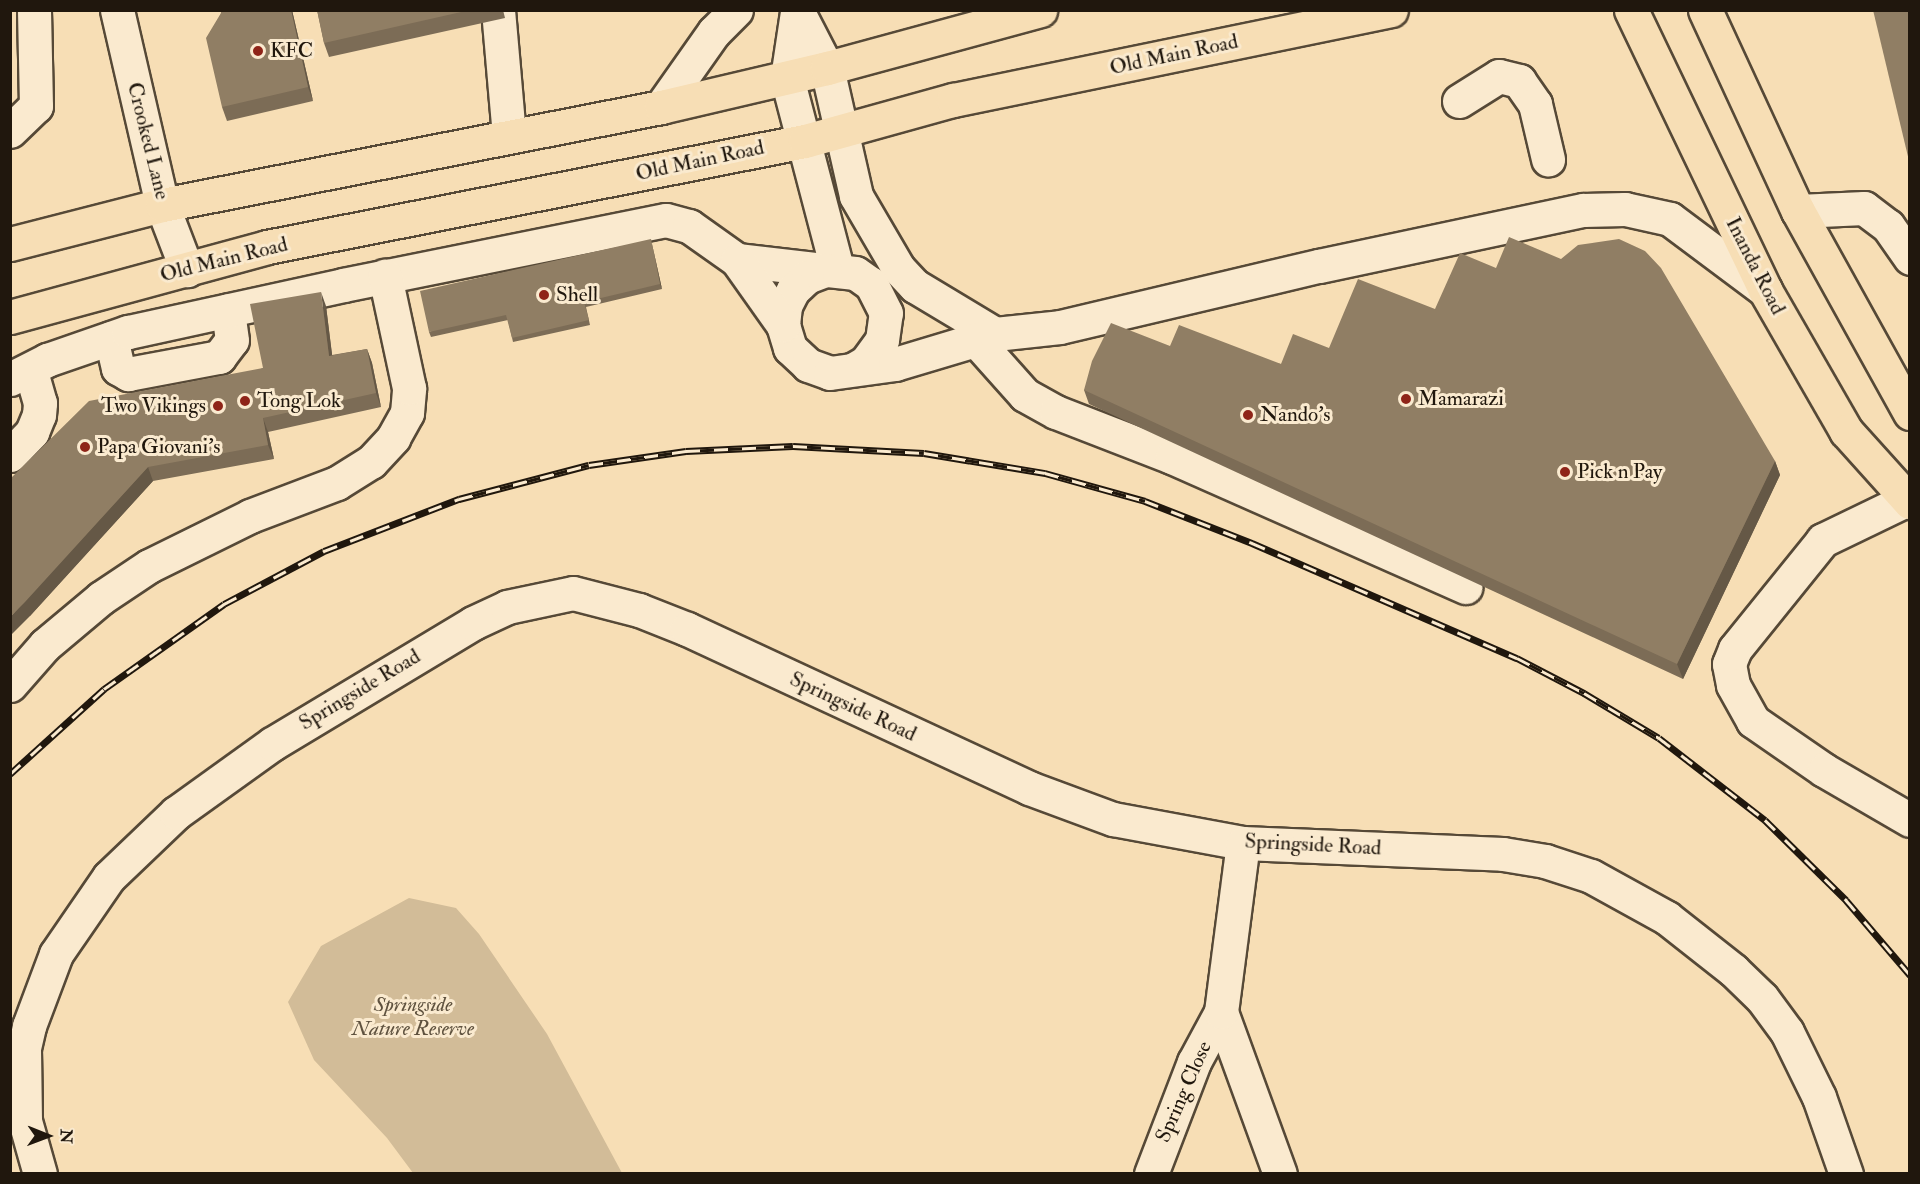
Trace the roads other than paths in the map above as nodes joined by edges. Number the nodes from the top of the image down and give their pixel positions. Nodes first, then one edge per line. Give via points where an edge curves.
1 (34, 10) edge
2 (117, 10) edge
3 (498, 10) edge
4 (736, 10) edge
5 (1040, 10) edge
6 (1391, 10) edge
7 (1631, 10) edge
8 (1705, 10) edge
9 (797, 11) edge
10 (827, 68) junction
11 (787, 78) junction
12 (1459, 101) dead end
13 (661, 107) junction
14 (10, 131) edge
15 (843, 132) junction
16 (509, 135) junction
17 (805, 141) junction
18 (1548, 159) dead end
19 (856, 196) junction
20 (162, 205) junction
21 (1798, 211) junction
22 (10, 244) edge
23 (1910, 258) edge
24 (736, 260) junction
25 (187, 270) junction
26 (839, 271) junction
27 (385, 276) junction
28 (1766, 290) junction
29 (882, 300) junction
30 (228, 310) junction
31 (10, 317) edge
32 (783, 325) junction
33 (985, 336) junction
34 (111, 338) junction
35 (854, 369) junction
36 (20, 374) edge
37 (1910, 413) edge
38 (10, 455) edge
39 (1908, 500) edge
40 (1465, 587) edge
41 (10, 685) edge
42 (1902, 805) edge
43 (1243, 843) junction
44 (1221, 1012) junction
45 (18, 1122) edge
46 (40, 1173) edge
47 (1151, 1173) edge
48 (1280, 1173) edge
49 (1846, 1173) edge

1 - 14 street via 36,105
2 - 20 street, Crooked Lane
3 - 16 street
4 - 13 street via 714,32
5 - 10 main road
6 - 15 main road, Old Main Road via 953,100
7 - 28 main road, Inanda Road
8 - 21 main road
9 - 10 street
9 - 11 street
10 - 11 main road
10 - 15 street
11 - 13 main road
11 - 17 street
12 - 18 street via 1499,76 1519,81 1535,104
13 - 16 main road
15 - 17 main road, Old Main Road
15 - 19 street
16 - 20 main road
17 - 25 main road, Old Main Road via 267,247
17 - 26 street
19 - 26 street
19 - 33 street via 908,280
20 - 22 main road
20 - 25 street, Crooked Lane
21 - 23 street via 1864,208 1888,226
21 - 37 main road
24 - 26 street
24 - 27 street via 689,226 666,220
24 - 32 street
25 - 31 main road, Old Main Road
26 - 29 street via 871,284
26 - 32 street via 807,277 793,290 785,306
27 - 30 street
27 - 41 street via 409,388 407,413 393,438 371,462 337,483 250,516 149,566 101,598 45,645
28 - 33 street via 1670,219 1625,209 1583,210 1060,327
28 - 39 main road, Inanda Road via 1846,431
29 - 33 street
29 - 35 street via 886,313 882,340 866,362
30 - 34 street
30 - 34 street via 232,340 219,357 128,374 118,368
32 - 35 street via 790,348 808,365 830,372
33 - 35 street via 895,364
33 - 40 street via 1026,395 1056,412 1172,457
34 - 36 street
36 - 38 street via 40,404 39,414 32,432
39 - 42 street via 1823,540 1735,649 1729,664 1733,685 1754,721 1824,770
43 - 44 street, Spring Close
43 - 45 street, Springside Road via 1113,819 1029,788 639,610 573,593 549,595 507,607 473,623 272,744 176,813 109,877 56,954 29,1026
43 - 49 street, Springside Road via 1503,854 1545,861 1628,894 1667,918 1733,970 1762,999 1787,1032 1819,1097
44 - 47 street, Spring Close via 1194,1062
44 - 48 street, Spring Close
45 - 46 street, Springside Road

